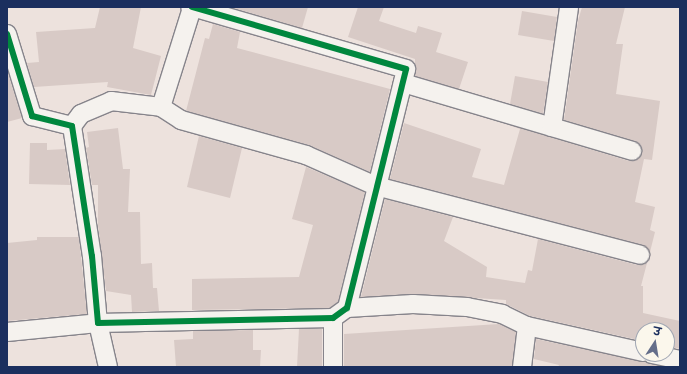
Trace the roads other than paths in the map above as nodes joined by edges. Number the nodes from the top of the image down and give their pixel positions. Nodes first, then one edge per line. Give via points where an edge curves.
1 (191, 7) edge
2 (569, 7) edge
3 (7, 34) edge
4 (403, 83) junction
5 (161, 107) junction
6 (72, 126) junction
7 (552, 127) junction
8 (632, 151) dead end
9 (376, 186) junction
10 (640, 255) dead end
11 (340, 313) junction
12 (98, 323) junction
13 (527, 326) junction
14 (7, 332) edge
15 (635, 350) edge
16 (108, 367) edge
17 (333, 367) edge
18 (522, 367) edge

1 - 4 street via 406,69
1 - 5 street
2 - 7 street
3 - 6 street via 32,116
4 - 7 street
4 - 9 street
5 - 6 street via 111,100 82,114
5 - 9 street via 180,120 306,155
6 - 12 street via 92,256
7 - 8 street
9 - 10 street
9 - 11 street
11 - 12 street
11 - 13 street via 413,304 467,307 502,314
11 - 17 street
12 - 14 street
12 - 16 street
13 - 15 street
13 - 18 street

